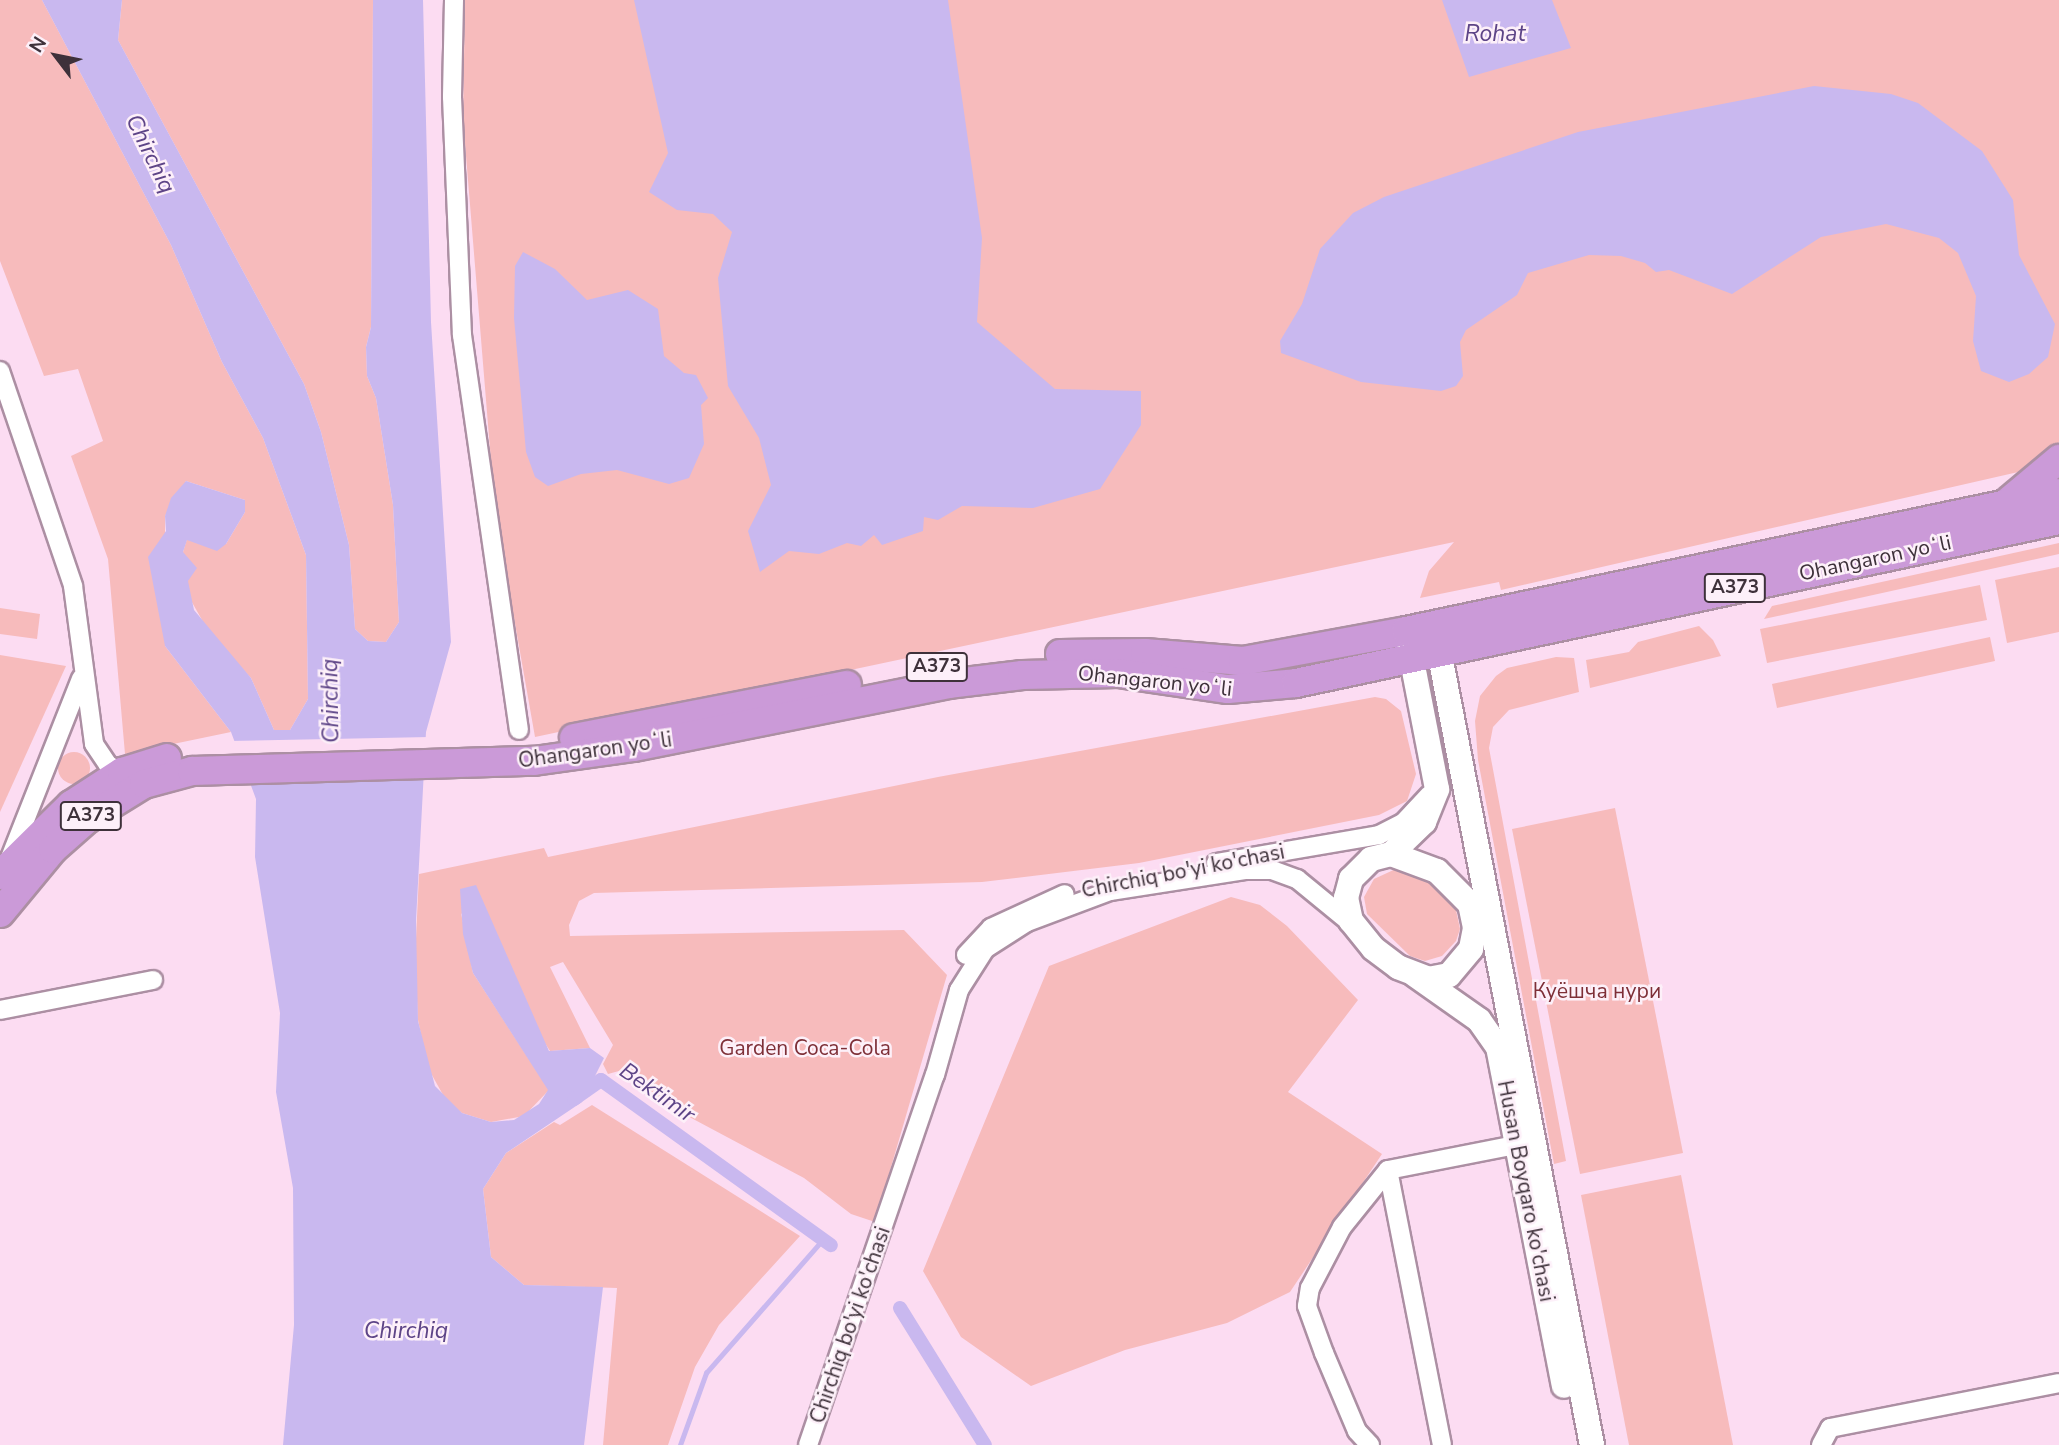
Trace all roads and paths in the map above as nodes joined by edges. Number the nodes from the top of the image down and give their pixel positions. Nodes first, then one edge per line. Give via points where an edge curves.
1 (454, 0) edge
2 (0, 371) edge
3 (2059, 459) edge
4 (2059, 493) edge
5 (2003, 505) junction
6 (2059, 520) edge
7 (1406, 631) junction
8 (1436, 639) junction
9 (1412, 659) junction
10 (82, 676) junction
11 (519, 730) dead end
12 (443, 755) junction
13 (214, 760) junction
14 (122, 772) junction
15 (1436, 778) junction
16 (1474, 829) junction
17 (1346, 842) junction
18 (1391, 854) junction
19 (3, 871) edge
20 (0, 913) edge
21 (1474, 914) junction
22 (1354, 927) junction
23 (1502, 963) junction
24 (1415, 975) junction
25 (153, 981) dead end
26 (0, 1010) edge
27 (916, 1125) junction
28 (1526, 1143) junction
29 (1388, 1170) junction
30 (2059, 1383) edge
31 (808, 1445) edge
32 (1370, 1445) edge
33 (1442, 1445) edge
34 (1576, 1445) edge
35 (1592, 1445) edge
36 (1821, 1445) edge

1 - 11 street via 452,97 462,335
2 - 10 street via 73,586
3 - 5 highway
4 - 5 highway, Ohangaron yoʻli / A373
5 - 8 highway, Ohangaron yoʻli / A373
6 - 8 highway, Ohangaron yoʻli / A373
7 - 8 highway, Ohangaron yoʻli / A373
7 - 9 main road
7 - 12 highway, Ohangaron yoʻli / A373 via 1243,661 1119,652 1004,658 581,737
8 - 9 highway, Ohangaron yoʻli / A373
8 - 16 main road, Husan Boyqaro ko'chasi
9 - 12 highway, Ohangaron yoʻli / A373 via 1246,690 1118,673 1021,675 948,684 635,747 534,761
9 - 15 main road
10 - 14 street via 94,744 108,765
10 - 19 street
12 - 13 highway, Ohangaron yoʻli / A373
13 - 14 highway, Ohangaron yoʻli / A373 via 159,760
13 - 20 highway, Ohangaron yoʻli / A373 via 117,798 54,849
14 - 19 highway, Ohangaron yoʻli / A373 via 71,805
15 - 17 street, Chirchiq bo'yi ko'chasi via 1424,802 1404,822 1379,835
15 - 18 main road via 1435,800 1424,822
16 - 21 main road, Husan Boyqaro ko'chasi
16 - 23 main road, Husan Boyqaro ko'chasi
17 - 18 street, Chirchiq bo'yi ko'chasi
17 - 27 street, Chirchiq bo'yi ko'chasi via 1080,888 991,928 957,970 926,1073
18 - 21 main road, Husan Boyqaro ko'chasi via 1447,878 1465,895
18 - 22 main road via 1371,859 1351,879 1346,904
21 - 23 main road, Husan Boyqaro ko'chasi
21 - 24 main road, Husan Boyqaro ko'chasi via 1473,943 1460,967 1436,978
22 - 24 main road, Husan Boyqaro ko'chasi via 1384,957
22 - 27 street, Chirchiq bo'yi ko'chasi via 1311,887 1281,872 1263,870 1110,891 1027,922 985,949 966,975
23 - 28 main road, Husan Boyqaro ko'chasi
24 - 28 main road, Husan Boyqaro ko'chasi via 1492,1034
25 - 26 street
27 - 31 street, Chirchiq bo'yi ko'chasi
28 - 29 street
28 - 34 main road, Husan Boyqaro ko'chasi
28 - 35 main road, Husan Boyqaro ko'chasi
29 - 32 street via 1342,1227 1310,1288 1307,1306 1352,1422
29 - 33 street
30 - 36 street via 1830,1428

